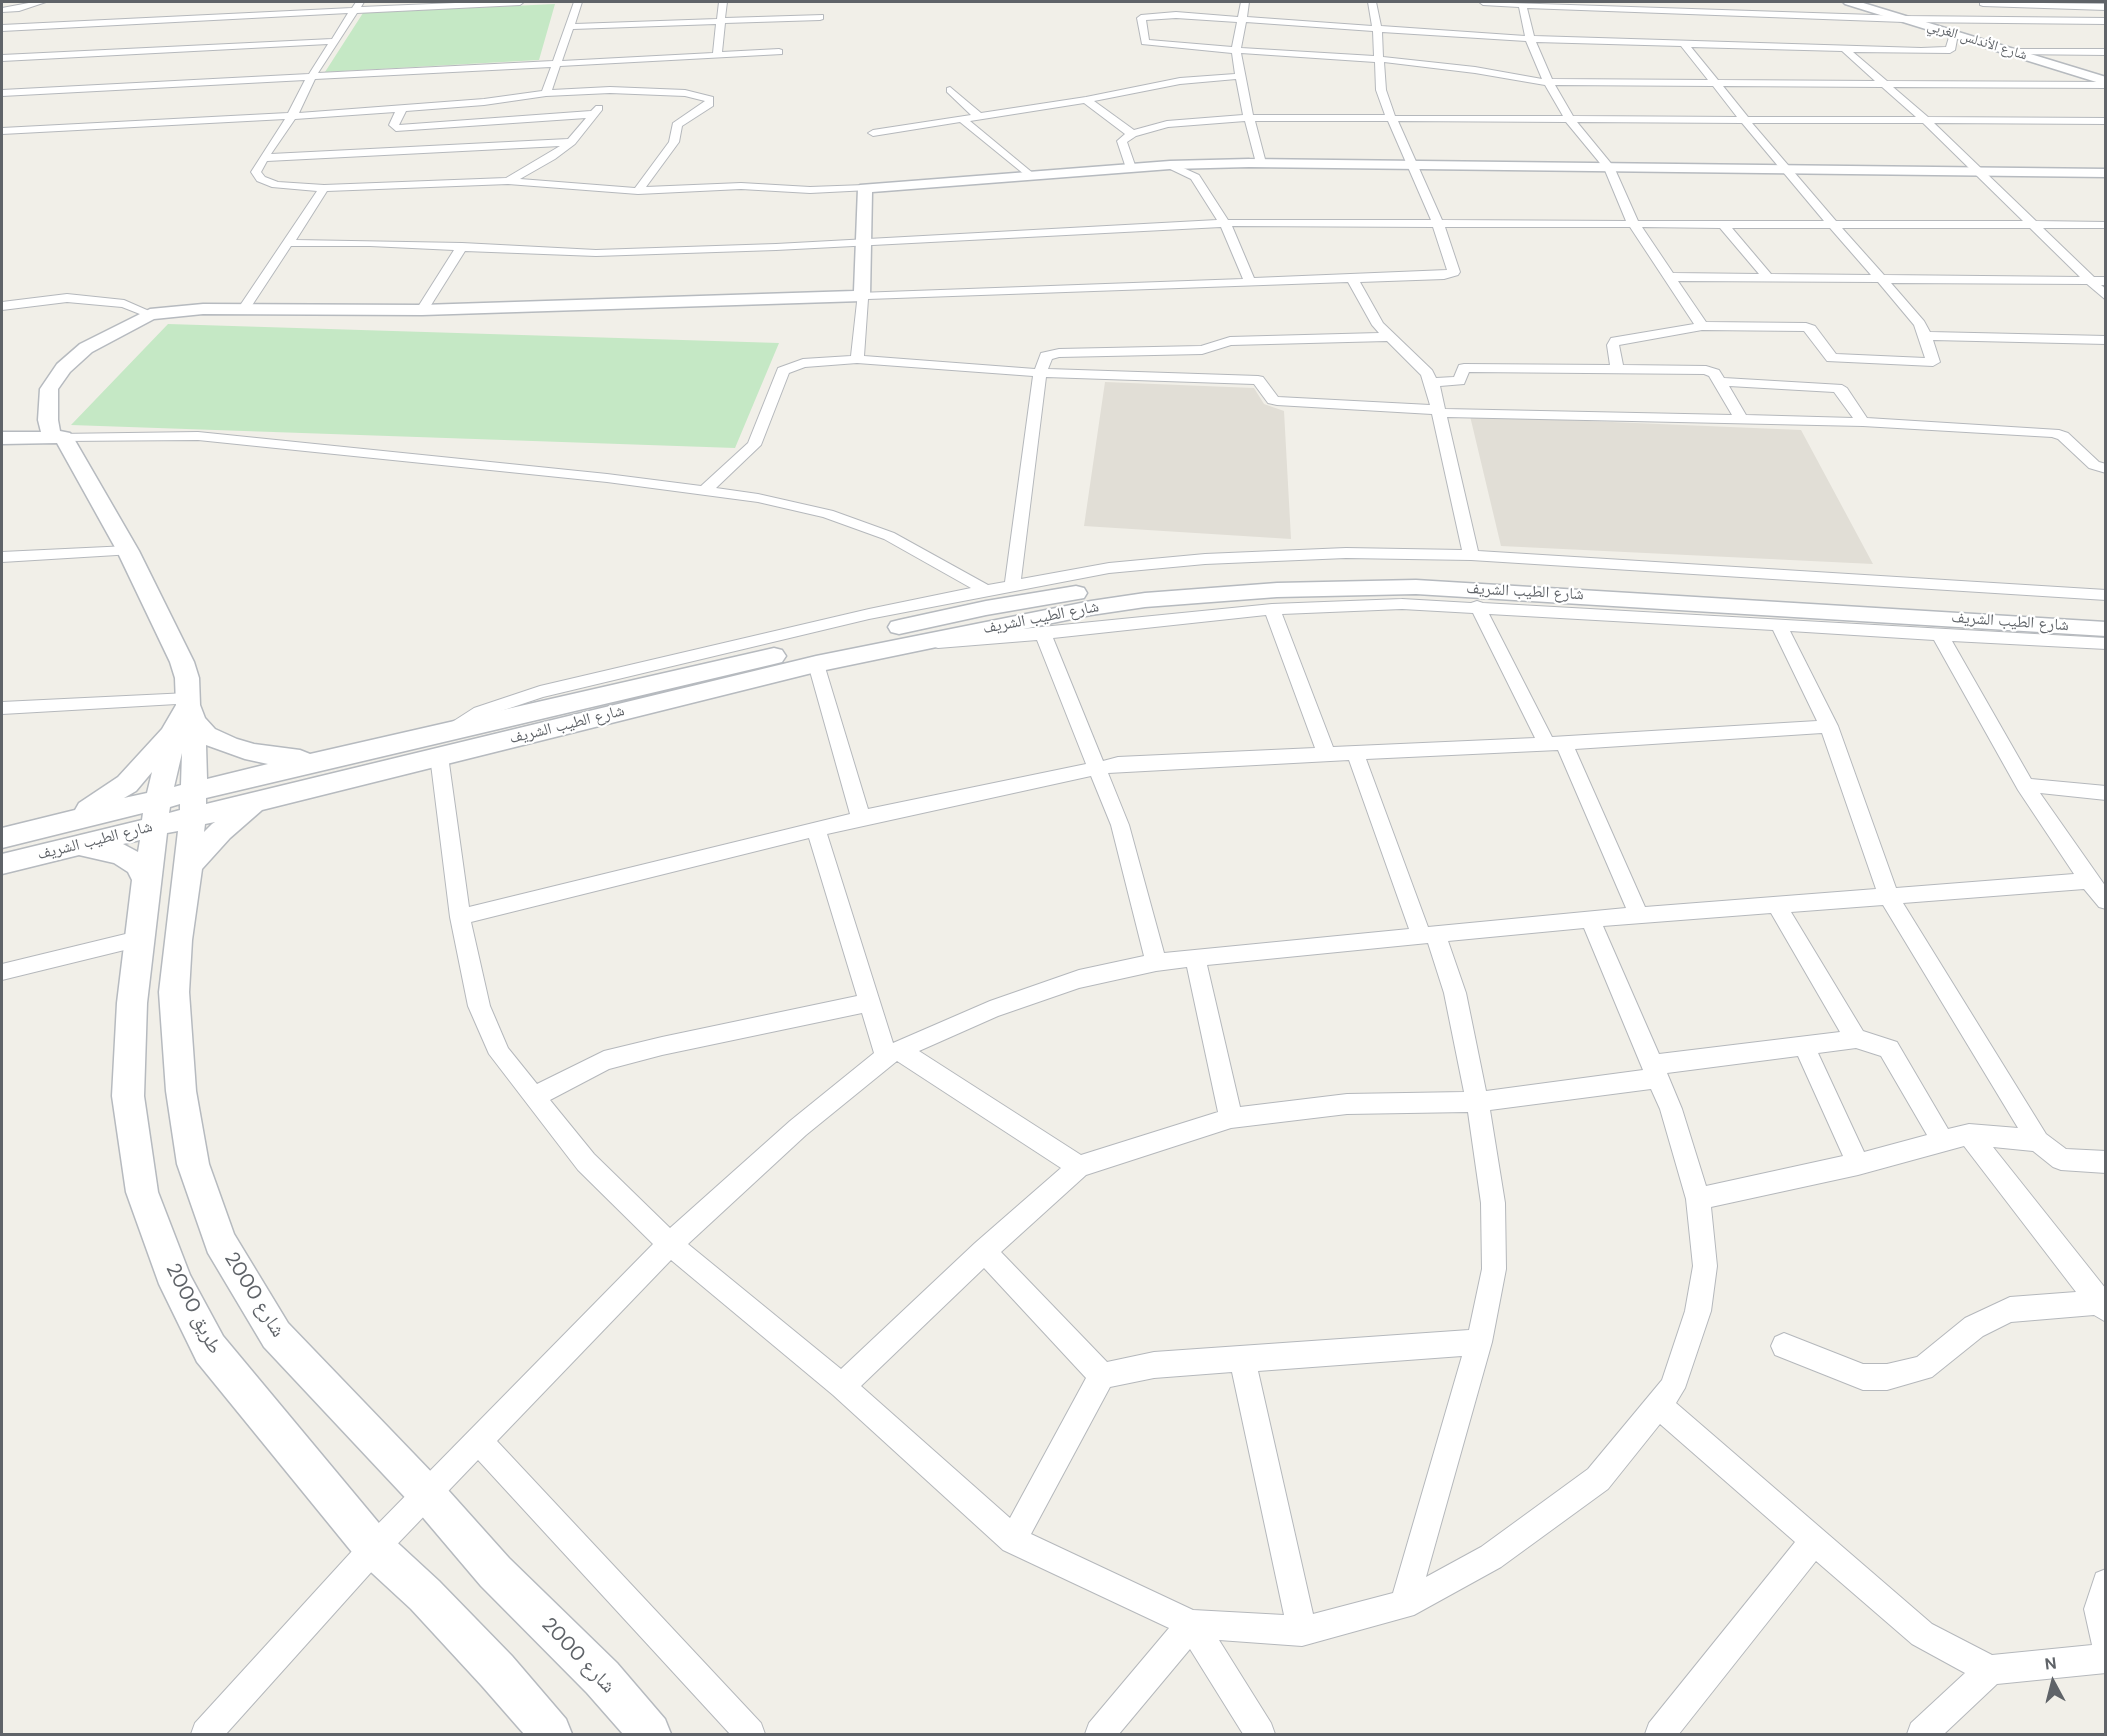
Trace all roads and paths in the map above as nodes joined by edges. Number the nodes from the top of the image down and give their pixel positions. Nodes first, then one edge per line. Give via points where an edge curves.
1 (35, 2) edge
2 (42, 2) edge
3 (520, 2) edge
4 (578, 2) edge
5 (723, 2) edge
6 (1245, 2) edge
7 (1372, 2) edge
8 (1483, 2) edge
9 (1849, 2) edge
10 (1982, 2) edge
11 (1522, 3) edge
12 (357, 5) edge
13 (2063, 6) junction
14 (2106, 7) edge
15 (2, 10) edge
16 (820, 17) dead end
17 (1904, 18) junction
18 (2000, 19) junction
19 (1241, 20) junction
20 (2081, 20) junction
21 (720, 21) junction
22 (2106, 21) edge
23 (569, 27) junction
24 (2, 28) edge
25 (1377, 30) junction
26 (1954, 34) junction
27 (1530, 39) junction
28 (336, 41) junction
29 (1685, 45) junction
30 (1844, 48) junction
31 (1236, 51) junction
32 (778, 52) dead end
33 (2012, 52) junction
34 (2106, 52) edge
35 (717, 55) junction
36 (2, 58) edge
37 (1379, 59) junction
38 (556, 63) junction
39 (312, 76) junction
40 (1240, 76) junction
41 (1549, 82) junction
42 (1882, 83) junction
43 (2106, 83) edge
44 (1716, 84) junction
45 (610, 90) junction
46 (950, 90) dead end
47 (2, 93) edge
48 (546, 93) junction
49 (1086, 99) junction
50 (402, 109) junction
51 (594, 114) junction
52 (292, 116) junction
53 (978, 116) junction
54 (1250, 118) junction
55 (1391, 118) junction
56 (962, 119) junction
57 (1570, 120) junction
58 (1745, 121) junction
59 (1926, 121) junction
60 (2106, 121) edge
61 (2, 131) edge
62 (873, 133) dead end
63 (1132, 134) junction
64 (571, 142) junction
65 (263, 158) junction
66 (1261, 163) junction
67 (1170, 165) junction
68 (1411, 165) junction
69 (1609, 167) junction
70 (1131, 168) junction
71 (1785, 170) junction
72 (1978, 172) junction
73 (2106, 173) edge
74 (1030, 176) junction
75 (508, 181) junction
76 (324, 188) junction
77 (865, 188) junction
78 (638, 191) junction
79 (1225, 223) junction
80 (1633, 223) junction
81 (1722, 223) junction
82 (1832, 223) junction
83 (1438, 224) junction
84 (2033, 225) junction
85 (2106, 225) edge
86 (864, 241) junction
87 (287, 243) junction
88 (462, 246) junction
89 (1671, 277) junction
90 (1351, 278) junction
91 (1768, 278) junction
92 (1882, 280) junction
93 (2090, 280) junction
94 (2106, 280) edge
95 (1250, 282) junction
96 (862, 296) junction
97 (2106, 296) edge
98 (2, 306) edge
99 (243, 310) junction
100 (422, 310) junction
101 (150, 314) junction
102 (1702, 326) junction
103 (1926, 336) junction
104 (1390, 337) junction
105 (2106, 340) edge
106 (857, 359) junction
107 (1617, 368) junction
108 (1040, 373) junction
109 (1432, 382) junction
110 (1719, 382) junction
111 (1439, 411) junction
112 (1742, 420) junction
113 (1863, 422) junction
114 (57, 437) junction
115 (2, 438) edge
116 (2106, 469) edge
117 (704, 491) junction
118 (128, 551) junction
119 (1471, 555) junction
120 (2, 557) edge
121 (1012, 585) junction
122 (986, 590) junction
123 (2106, 595) edge
124 (1477, 606) junction
125 (1272, 609) junction
126 (2106, 610) edge
127 (1779, 626) junction
128 (2106, 628) edge
129 (1043, 634) junction
130 (1940, 635) junction
131 (918, 642) junction
132 (2106, 644) edge
133 (816, 664) junction
134 (2, 708) edge
135 (186, 713) junction
136 (1829, 726) junction
137 (449, 732) junction
138 (1555, 743) junction
139 (1355, 752) junction
140 (1326, 754) junction
141 (440, 756) junction
142 (334, 757) junction
143 (1096, 767) junction
144 (2025, 785) junction
145 (194, 791) junction
146 (2106, 793) edge
147 (258, 801) junction
148 (156, 813) junction
149 (192, 818) junction
150 (861, 818) junction
151 (46, 828) junction
152 (816, 829) junction
153 (2, 838) edge
154 (72, 848) junction
155 (2, 864) edge
156 (189, 865) junction
157 (2089, 881) junction
158 (1889, 897) junction
159 (146, 900) junction
160 (2105, 900) edge
161 (1777, 905) junction
162 (1639, 915) junction
163 (459, 917) junction
164 (1590, 919) junction
165 (1428, 935) junction
166 (142, 938) junction
167 (1195, 958) junction
168 (1156, 962) junction
169 (2, 972) edge
170 (870, 1002) junction
171 (1856, 1039) junction
172 (1804, 1046) junction
173 (893, 1053) junction
174 (1655, 1072) junction
175 (536, 1096) junction
176 (1476, 1102) junction
177 (1231, 1118) junction
178 (1969, 1134) junction
179 (1942, 1140) junction
180 (2038, 1141) junction
181 (2106, 1162) edge
182 (1858, 1164) junction
183 (1079, 1167) junction
184 (1698, 1200) junction
185 (670, 1244) junction
186 (984, 1251) junction
187 (2103, 1306) edge
188 (1479, 1342) junction
189 (1784, 1346) dead end
190 (1242, 1359) junction
191 (1102, 1376) junction
192 (842, 1386) junction
193 (1658, 1405) junction
194 (479, 1441) junction
195 (427, 1494) junction
196 (1013, 1540) junction
197 (1814, 1541) junction
198 (374, 1548) junction
199 (2106, 1583) edge
200 (1404, 1605) junction
201 (1192, 1624) junction
202 (1302, 1631) junction
203 (2106, 1643) edge
204 (2106, 1658) edge
205 (1990, 1670) junction
206 (206, 1734) edge
207 (551, 1734) edge
208 (650, 1734) edge
209 (750, 1734) edge
210 (1100, 1734) edge
211 (1260, 1734) edge
212 (1660, 1734) edge
213 (1922, 1734) edge

1 - 15 street
2 - 15 street
3 - 12 street
4 - 23 street
5 - 21 street
6 - 19 street
7 - 25 street
8 - 11 street
9 - 17 street, شارع الأندلس الغربي
10 - 13 street
10 - 18 street
11 - 17 street via 1723,16
11 - 27 street
12 - 24 street
12 - 28 street
13 - 14 street
13 - 20 street
16 - 21 street
17 - 18 street
17 - 26 street, شارع الأندلس الغربي
18 - 20 street
19 - 25 street
19 - 31 street
19 - 31 street via 1173,15 1142,18 1144,42
20 - 22 street
21 - 23 street
21 - 35 street
23 - 38 street
25 - 27 street
25 - 37 street
26 - 30 street via 1952,49 1946,51
26 - 33 street, شارع الأندلس الغربي
27 - 29 street
27 - 41 street
28 - 36 street
28 - 39 street
29 - 30 street via 1739,42
29 - 44 street
30 - 42 street
31 - 37 street
31 - 40 street
32 - 35 street
33 - 34 street
33 - 43 street, شارع الأندلس الغربي
35 - 38 street
37 - 41 street
37 - 55 street via 1380,86
38 - 39 street
38 - 48 street
39 - 47 street
39 - 52 street
40 - 49 street via 1180,81
40 - 54 street
41 - 44 street
41 - 57 street
42 - 43 street
42 - 44 street
42 - 59 street
44 - 58 street
45 - 48 street
45 - 51 street
45 - 78 street via 685,93 711,101 677,125 674,142
46 - 53 street
48 - 50 street
49 - 53 street
49 - 63 street
50 - 51 street via 396,128
50 - 52 street
51 - 64 street
52 - 61 street
52 - 65 street
53 - 56 street
54 - 55 street
54 - 63 street via 1167,124
54 - 66 street
55 - 57 street
55 - 68 street
56 - 62 street
56 - 74 street
57 - 58 street
57 - 69 street
58 - 59 street
58 - 71 street
59 - 60 street
59 - 72 street
63 - 70 street via 1122,141
64 - 65 street
64 - 75 street
65 - 76 street via 256,172 261,179
66 - 67 street
66 - 68 street
67 - 70 street
67 - 79 street via 1195,177
68 - 69 street
68 - 83 street
69 - 71 street
69 - 80 street
70 - 74 street
71 - 72 street
71 - 82 street
72 - 73 street
72 - 84 street
74 - 77 street
75 - 76 street
75 - 78 street
76 - 87 street
77 - 78 street via 741,186
77 - 86 street
79 - 83 street
79 - 86 street
79 - 95 street
80 - 81 street
80 - 83 street
80 - 89 street
81 - 82 street
81 - 91 street
82 - 84 street
82 - 92 street
83 - 90 street via 1454,272
84 - 85 street
84 - 93 street
86 - 88 street via 596,253
86 - 96 street
87 - 88 street
87 - 99 street
88 - 100 street
89 - 91 street
89 - 102 street
90 - 95 street
90 - 104 street via 1378,325
91 - 92 street
92 - 93 street
92 - 103 street
93 - 94 street
93 - 97 street
95 - 96 street
96 - 100 street
96 - 106 street
98 - 101 street via 67,298 124,304
99 - 100 street
99 - 101 street
101 - 114 street via 87,348 63,368 50,389 48,420
102 - 103 street via 1806,327 1832,358 1933,362
102 - 107 street via 1616,341 1613,345
103 - 105 street
104 - 108 street via 1230,341 1202,350 1051,354 1046,356
104 - 109 street
106 - 108 street
106 - 117 street via 804,363 783,371 754,445
107 - 109 street via 1464,368 1459,381
107 - 110 street via 1706,370 1714,373
108 - 111 street via 1258,380 1277,401
108 - 121 street
109 - 111 street
110 - 112 street
110 - 113 street via 1837,388
111 - 112 street
111 - 119 street
112 - 113 street
113 - 116 street via 2054,433 2063,436 2094,465
114 - 115 street
114 - 117 street via 198,436
114 - 118 street
117 - 122 street via 828,514 889,536
118 - 120 street
118 - 135 street via 182,662 187,678
119 - 121 street via 1346,553 1235,557 1109,568
119 - 123 street
121 - 122 street
122 - 137 street via 540,692 480,712
124 - 125 street via 1402,604
124 - 127 street
124 - 138 street
125 - 129 street
125 - 140 street
126 - 137 street, شارع الطيب الشريف via 1517,573 1351,570 1252,574 1101,590 986,608
127 - 130 street
127 - 136 street
128 - 131 street, شارع الطيب الشريف via 1516,591 1355,587 1145,600
129 - 131 street
129 - 143 street
130 - 132 street
130 - 144 street
131 - 133 street, شارع الطيب الشريف
133 - 141 street, شارع الطيب الشريف
133 - 150 street
134 - 135 street
135 - 142 street via 206,735 254,753 288,759
135 - 145 street, شارع 2000
135 - 148 street, طريق 2000
135 - 151 street via 127,784 86,811
136 - 138 street
136 - 158 street
137 - 142 street, شارع الطيب الشريف
138 - 139 street
138 - 162 street
139 - 140 street
139 - 165 street
140 - 143 street
141 - 147 street, شارع الطيب الشريف
141 - 163 street
142 - 145 street, شارع الطيب الشريف
143 - 150 street
143 - 168 street via 1120,825
144 - 146 street
144 - 157 street
145 - 148 street, شارع الطيب الشريف
145 - 149 street, شارع 2000
147 - 149 street, شارع الطيب الشريف
147 - 156 street via 221,831
148 - 149 street, شارع الطيب الشريف
148 - 151 street, شارع الطيب الشريف
148 - 154 street, شارع الطيب الشريف
148 - 159 street, طريق 2000
149 - 156 street, شارع 2000
150 - 152 street
151 - 153 street, شارع الطيب الشريف
152 - 163 street
152 - 170 street
154 - 155 street, شارع الطيب الشريف
154 - 159 street via 99,848 121,854 138,865 146,880
156 - 195 street, شارع 2000 via 174,992 181,1091 193,1164 220,1242 276,1335
157 - 158 street
157 - 160 street
158 - 161 street
158 - 180 street
159 - 166 street, طريق 2000
161 - 162 street
161 - 171 street
162 - 164 street
163 - 175 street via 479,1006 500,1054
164 - 165 street
164 - 174 street
165 - 167 street
165 - 176 street via 1455,993
166 - 169 street
166 - 198 street, طريق 2000 via 132,1003 128,1096 142,1192 176,1284 210,1349
167 - 168 street
167 - 177 street
168 - 173 street via 1058,985
170 - 173 street
170 - 175 street via 604,1061
171 - 172 street
171 - 179 street via 1889,1049
172 - 174 street
172 - 182 street
173 - 183 street
173 - 185 street via 798,1128
174 - 176 street
174 - 184 street via 1671,1108
175 - 185 street via 586,1162
176 - 177 street via 1347,1104
176 - 188 street via 1493,1203 1494,1269
177 - 183 street
178 - 179 street
178 - 180 street
178 - 187 street
179 - 182 street
180 - 181 street via 2061,1159
182 - 184 street
183 - 186 street
184 - 193 street via 1705,1266 1698,1311 1672,1388
185 - 192 street
185 - 194 street
186 - 191 street
186 - 192 street
187 - 189 street via 2010,1310 1974,1327 1923,1368 1887,1377 1863,1377
188 - 190 street
188 - 200 street
190 - 191 street via 1154,1365
190 - 202 street
191 - 196 street
192 - 196 street
193 - 197 street
193 - 200 street via 1598,1479 1491,1557
194 - 195 street
194 - 209 street
195 - 198 street
195 - 208 street, شارع 2000 via 495,1572 602,1678
196 - 201 street
197 - 205 street via 1922,1634
197 - 212 street
198 - 206 street
198 - 207 street, طريق 2000 via 425,1595
199 - 203 street via 2098,1610
200 - 202 street
201 - 202 street
201 - 210 street
201 - 211 street
204 - 205 street
205 - 213 street

